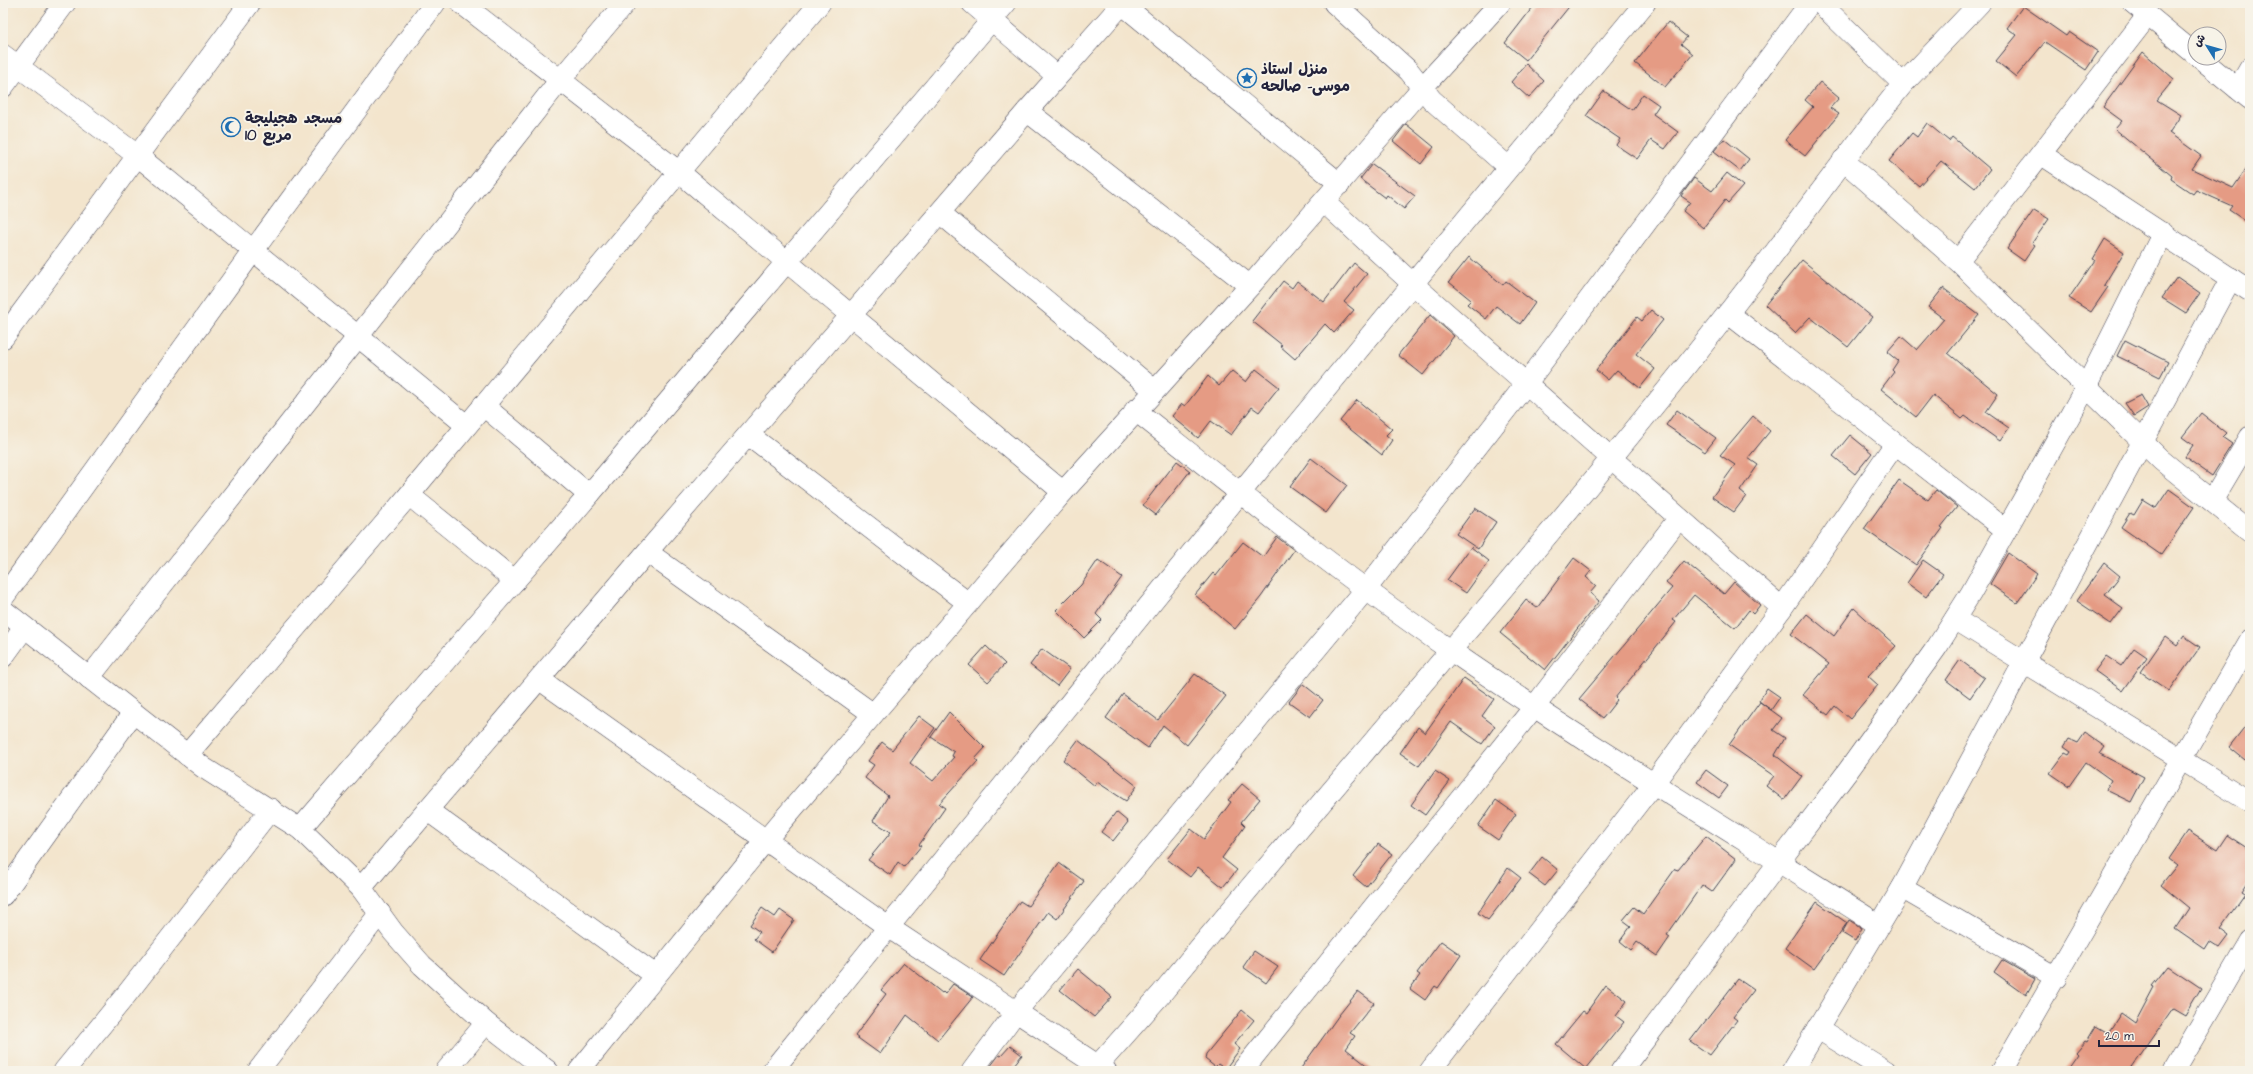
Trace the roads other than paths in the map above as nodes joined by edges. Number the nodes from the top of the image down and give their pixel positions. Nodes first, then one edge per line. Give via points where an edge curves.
1 (65, 3) edge
2 (250, 3) edge
3 (435, 3) edge
4 (461, 3) edge
5 (625, 3) edge
6 (820, 3) edge
7 (972, 3) edge
8 (1006, 3) edge
9 (1122, 3) edge
10 (1334, 3) edge
11 (1500, 3) edge
12 (1645, 3) edge
13 (1810, 3) edge
14 (1820, 3) edge
15 (1980, 3) edge
16 (2140, 9) edge
17 (992, 20) junction
18 (2187, 47) edge
19 (10, 61) edge
20 (2210, 66) edge
21 (2250, 68) edge
22 (1057, 76) junction
23 (560, 80) junction
24 (1904, 84) junction
25 (3, 87) edge
26 (1422, 88) junction
27 (2244, 94) edge
28 (1026, 111) junction
29 (2041, 154) junction
30 (138, 156) junction
31 (1843, 160) junction
32 (1508, 167) junction
33 (679, 172) junction
34 (1340, 184) junction
35 (1324, 202) junction
36 (940, 212) junction
37 (2163, 233) junction
38 (253, 251) junction
39 (787, 260) junction
40 (1958, 261) junction
41 (2231, 278) junction
42 (1414, 285) junction
43 (1250, 286) junction
44 (2250, 291) edge
45 (1728, 313) junction
46 (852, 315) junction
47 (357, 335) junction
48 (3, 338) edge
49 (1526, 384) junction
50 (2086, 387) junction
51 (1154, 390) junction
52 (483, 405) junction
53 (1135, 410) junction
54 (466, 425) junction
55 (749, 435) junction
56 (2250, 437) edge
57 (2142, 443) junction
58 (1895, 444) junction
59 (1610, 458) junction
60 (1063, 492) junction
61 (1240, 493) junction
62 (409, 495) junction
63 (589, 495) junction
64 (2212, 501) junction
65 (1679, 518) junction
66 (2006, 530) junction
67 (2250, 532) edge
68 (647, 552) junction
69 (515, 581) junction
70 (1366, 589) junction
71 (3, 598) edge
72 (968, 604) junction
73 (1782, 608) junction
74 (3, 610) edge
75 (1955, 619) junction
76 (24, 628) junction
77 (2250, 640) edge
78 (1451, 650) junction
79 (3, 657) edge
80 (2024, 662) junction
81 (89, 678) junction
82 (539, 679) junction
83 (1535, 706) junction
84 (133, 713) junction
85 (873, 714) junction
86 (187, 755) junction
87 (2181, 760) junction
88 (1654, 783) junction
89 (2250, 802) edge
90 (271, 809) junction
91 (427, 810) junction
92 (300, 829) junction
93 (765, 841) junction
94 (1780, 862) junction
95 (361, 888) junction
96 (1902, 888) junction
97 (3, 895) edge
98 (380, 913) junction
99 (1879, 925) junction
100 (888, 927) junction
101 (2250, 941) edge
102 (655, 975) junction
103 (2057, 978) junction
104 (1016, 1012) junction
105 (486, 1023) junction
106 (1818, 1028) junction
107 (1099, 1069) edge
108 (64, 1071) edge
109 (258, 1071) edge
110 (446, 1071) edge
111 (548, 1071) edge
112 (579, 1071) edge
113 (772, 1071) edge
114 (972, 1071) edge
115 (1242, 1071) edge
116 (1430, 1071) edge
117 (1621, 1071) edge
118 (1792, 1071) edge
119 (1886, 1071) edge
120 (2001, 1071) edge
121 (2174, 1071) edge

1 - 19 street
2 - 30 street
3 - 38 street
4 - 23 street
5 - 23 street
6 - 33 street
7 - 17 street
8 - 17 street
9 - 22 street
9 - 34 street
10 - 26 street via 1409,71
11 - 26 street
12 - 32 street
13 - 49 street
14 - 24 street
15 - 24 street
16 - 18 street
16 - 29 street
17 - 22 street
17 - 39 street
19 - 25 street
19 - 30 street
20 - 27 street
21 - 27 street
22 - 28 street
23 - 33 street
23 - 47 street
24 - 31 street
26 - 32 street via 1432,100
26 - 34 street
28 - 36 street
28 - 43 street
29 - 37 street
29 - 40 street
30 - 38 street
30 - 48 street
31 - 40 street
31 - 45 street
32 - 42 street
33 - 39 street
33 - 52 street
34 - 35 street
35 - 42 street
35 - 43 street
36 - 46 street
36 - 51 street
37 - 41 street
37 - 50 street
38 - 47 street
38 - 71 street
39 - 46 street
39 - 63 street
40 - 50 street
41 - 44 street
41 - 57 street
42 - 49 street
42 - 61 street
43 - 51 street
45 - 58 street
45 - 59 street
46 - 55 street
46 - 60 street
47 - 54 street
47 - 81 street
49 - 59 street
49 - 70 street
50 - 57 street
50 - 66 street
51 - 53 street
52 - 54 street
52 - 63 street
53 - 60 street
53 - 61 street
54 - 62 street
55 - 68 street
55 - 72 street
56 - 64 street
57 - 64 street
57 - 80 street
58 - 66 street
58 - 73 street
59 - 65 street
59 - 78 street
60 - 72 street
61 - 70 street
61 - 100 street
62 - 69 street
62 - 86 street
63 - 69 street
64 - 67 street
65 - 73 street
65 - 83 street
66 - 75 street
68 - 82 street
68 - 85 street
69 - 92 street
70 - 78 street
70 - 104 street
72 - 85 street
73 - 88 street
74 - 76 street
75 - 80 street
75 - 94 street
76 - 79 street
76 - 81 street
77 - 87 street
78 - 83 street
78 - 107 street
80 - 87 street
80 - 96 street
81 - 84 street
82 - 91 street
82 - 93 street
83 - 88 street
83 - 115 street
84 - 86 street
84 - 97 street
85 - 93 street
86 - 90 street via 220,779
87 - 89 street
87 - 103 street
88 - 94 street
88 - 116 street
90 - 92 street
90 - 108 street
91 - 95 street
91 - 102 street
92 - 95 street
93 - 100 street
93 - 102 street
94 - 99 street
94 - 117 street
95 - 98 street
96 - 99 street
96 - 103 street
98 - 105 street via 422,965
98 - 109 street
99 - 106 street
100 - 104 street
100 - 113 street
101 - 121 street
102 - 112 street
103 - 120 street
104 - 107 street
104 - 114 street
105 - 110 street
105 - 111 street
106 - 118 street
106 - 119 street

